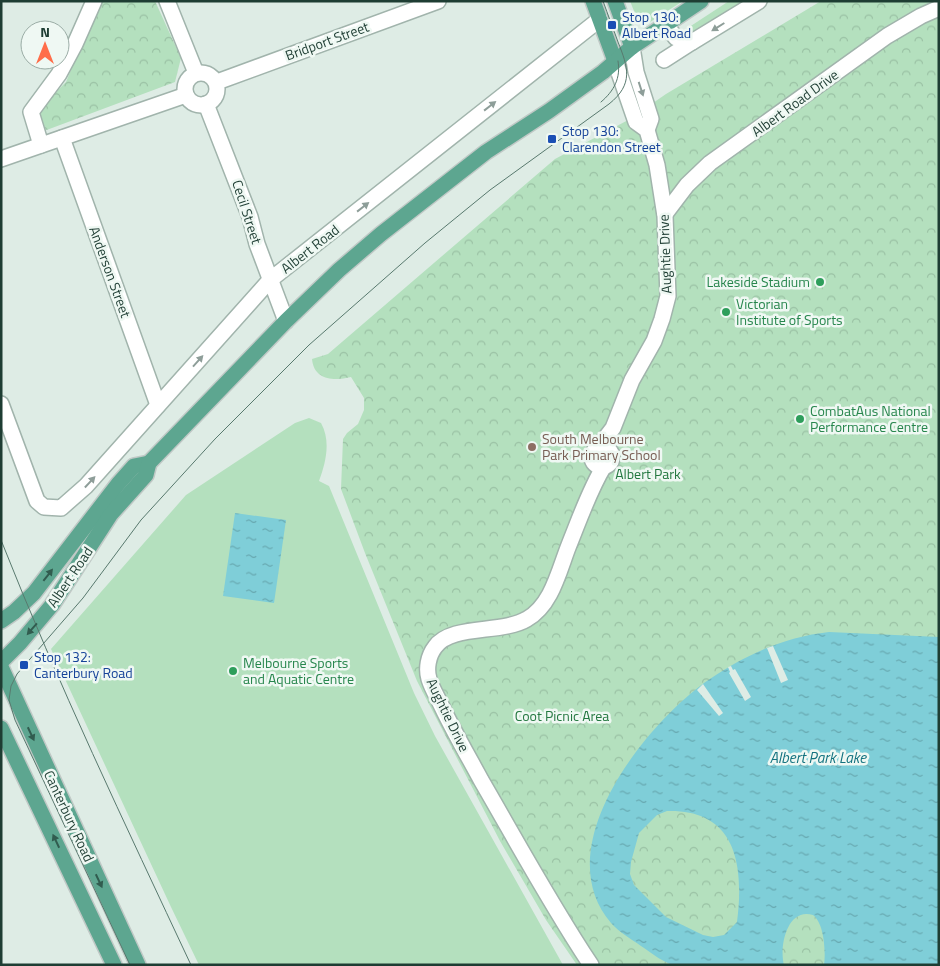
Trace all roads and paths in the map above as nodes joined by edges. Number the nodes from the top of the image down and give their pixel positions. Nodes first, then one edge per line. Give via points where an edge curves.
1 (94, 1) edge
2 (167, 1) edge
3 (438, 1) edge
4 (593, 1) edge
5 (615, 1) edge
6 (701, 1) edge
7 (759, 1) edge
8 (406, 7) edge
9 (939, 8) edge
10 (600, 19) junction
11 (666, 25) junction
12 (692, 42) junction
13 (632, 47) junction
14 (664, 60) dead end
15 (615, 61) junction
16 (196, 73) junction
17 (217, 82) junction
18 (186, 95) junction
19 (206, 104) junction
20 (647, 130) junction
21 (62, 138) junction
22 (41, 145) junction
23 (1, 159) edge
24 (665, 214) junction
25 (270, 280) junction
26 (286, 321) junction
27 (1, 404) edge
28 (158, 406) junction
29 (149, 463) junction
30 (1, 621) edge
31 (1, 662) edge
32 (1, 667) edge
33 (1, 728) edge
34 (114, 965) edge
35 (138, 965) edge
36 (591, 965) edge

1 - 22 street via 59,74 31,112
2 - 16 street
3 - 8 street, Bridport Street
4 - 10 main road
5 - 13 main road
6 - 11 main road, Albert Road
7 -> 12 street
8 - 17 street, Bridport Street
9 - 24 street, Albert Road Drive via 888,36 710,163 688,183
10 - 15 main road
25 -> 10 street, Albert Road
11 - 12 street via 676,38
11 - 13 main road, Albert Road
12 - 14 street
13 - 15 main road, Albert Road
13 -> 20 street, Aughtie Drive via 636,72 651,119
15 - 20 street, Aughtie Drive via 636,122
15 - 26 main road, Albert Road via 459,172 339,270
16 - 17 street via 209,74
16 - 18 street via 185,84
17 - 19 street via 216,96
18 - 19 street via 196,104
18 - 21 street
19 - 25 street, Cecil Street via 250,217
20 - 24 street, Aughtie Drive
21 - 22 street
21 - 28 street, Anderson Street
22 - 23 street
24 - 36 street, Aughtie Drive via 668,291 662,319 654,341 632,380 553,586 540,607 527,619 446,638 434,648 428,661 429,680 454,730 538,880
25 - 26 street, Cecil Street
28 -> 25 street, Albert Road
26 - 29 main road, Albert Road
27 -> 28 street, Albert Road via 37,502 52,509 61,508 86,486
30 -> 29 main road, Albert Road via 34,593 134,466
29 -> 31 main road, Albert Road via 146,476 111,514 52,605
32 -> 35 main road, Canterbury Road
34 -> 33 main road, Canterbury Road

